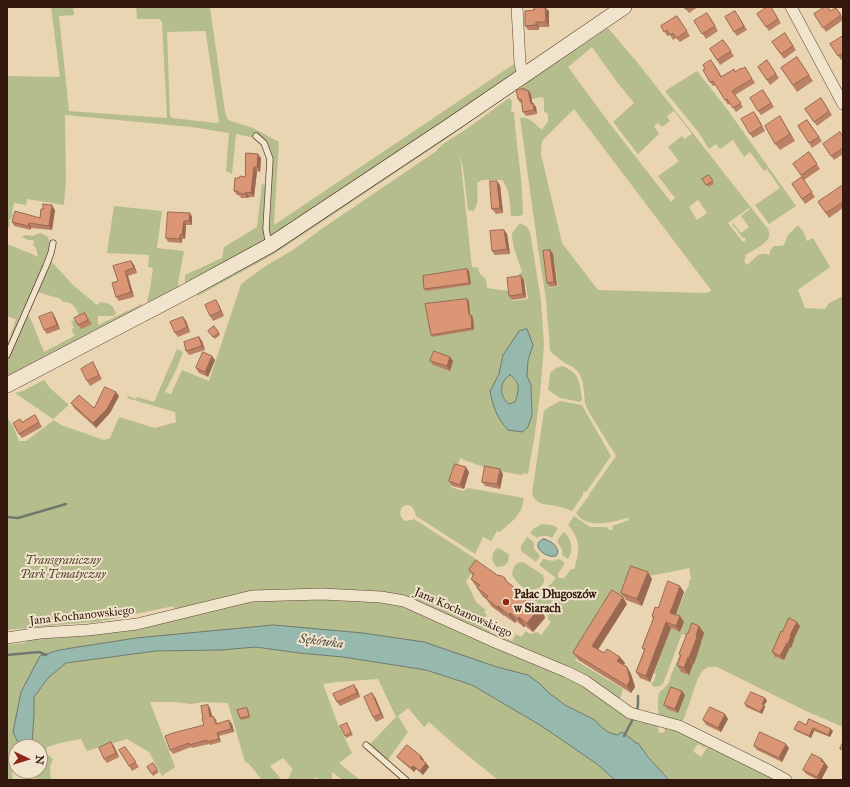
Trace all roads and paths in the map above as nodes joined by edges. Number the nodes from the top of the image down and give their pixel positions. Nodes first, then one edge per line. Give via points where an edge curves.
1 (516, 7) edge
2 (624, 7) edge
3 (792, 7) edge
4 (523, 76) junction
5 (843, 104) edge
6 (256, 136) dead end
7 (53, 243) dead end
8 (269, 246) junction
9 (7, 355) edge
10 (7, 385) edge
11 (7, 638) edge
12 (366, 746) dead end
13 (406, 780) edge
14 (786, 780) edge

1 - 4 street
2 - 4 main road
3 - 5 street
4 - 8 main road
6 - 8 lane via 264,143 270,159 266,229
7 - 9 lane
8 - 10 main road
11 - 14 street, Jana Kochanowskiego via 137,624 252,596 322,594 381,597 404,601 568,672 585,681 630,714 679,726
12 - 13 lane

